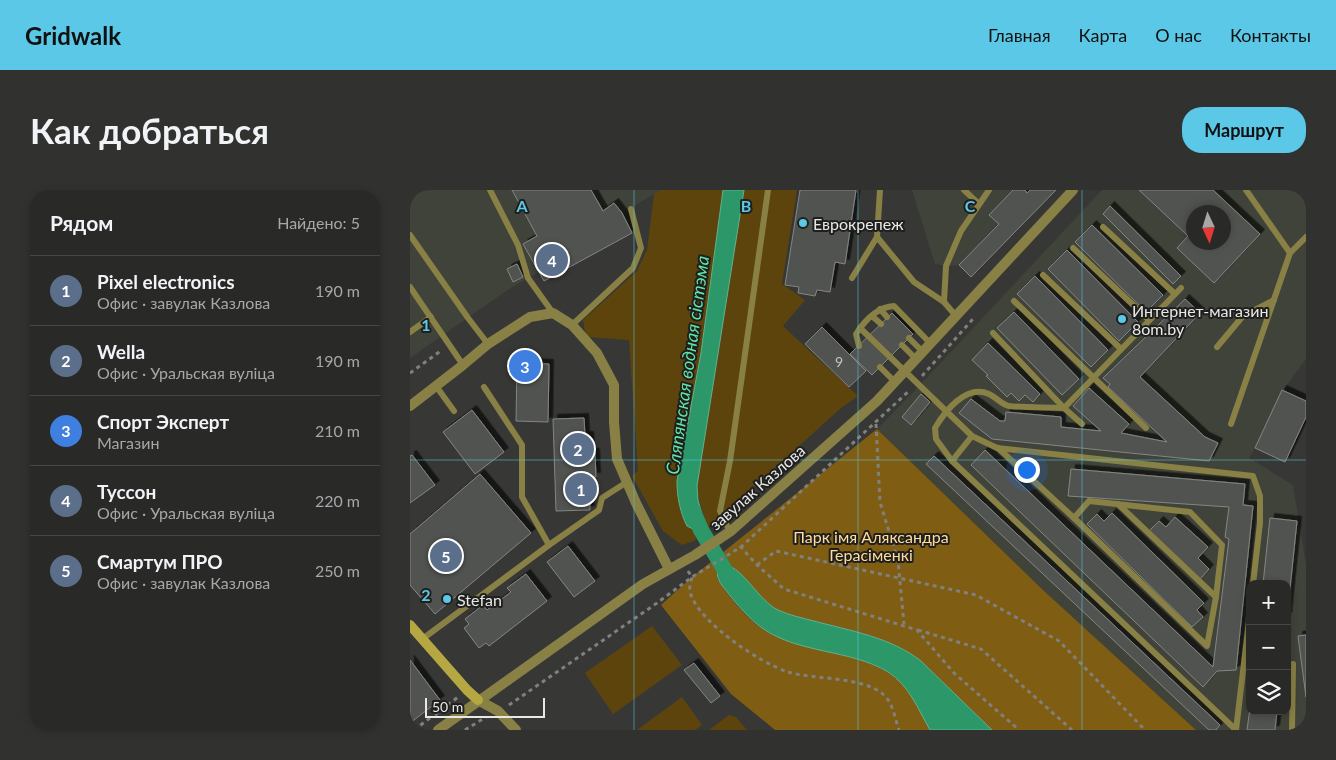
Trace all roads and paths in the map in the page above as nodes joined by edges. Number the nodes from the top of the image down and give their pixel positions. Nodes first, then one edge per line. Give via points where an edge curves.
1 (490, 190) edge
2 (768, 190) edge
3 (880, 190) edge
4 (964, 190) edge
5 (990, 190) edge
6 (1073, 190) edge
7 (1246, 190) edge
8 (980, 204) junction
9 (631, 209) dead end
10 (1103, 227) dead end
11 (410, 234) edge
12 (878, 237) junction
13 (1306, 237) edge
14 (1073, 248) dead end
15 (1290, 254) junction
16 (1043, 274) dead end
17 (852, 278) dead end
18 (410, 287) edge
19 (1181, 288) dead end
20 (1175, 294) junction
21 (1274, 300) junction
22 (1014, 301) dead end
23 (944, 302) junction
24 (880, 309) junction
25 (553, 312) junction
26 (872, 316) junction
27 (956, 316) junction
28 (431, 317) junction
29 (888, 317) dead end
30 (1149, 320) junction
31 (880, 324) dead end
32 (572, 325) junction
33 (860, 328) junction
34 (410, 332) edge
35 (993, 332) dead end
36 (909, 338) dead end
37 (450, 344) junction
38 (488, 344) junction
39 (931, 344) junction
40 (902, 345) dead end
41 (859, 346) dead end
42 (1217, 347) dead end
43 (1121, 349) junction
44 (919, 355) junction
45 (463, 365) junction
46 (880, 367) dead end
47 (904, 372) junction
48 (410, 373) edge
49 (1093, 377) junction
50 (894, 382) junction
51 (436, 386) junction
52 (484, 386) dead end
53 (410, 406) edge
54 (1064, 408) junction
55 (454, 410) dead end
56 (945, 411) junction
57 (876, 423) dead end
58 (1082, 424) dead end
59 (1231, 424) dead end
60 (1146, 428) dead end
61 (972, 436) junction
62 (997, 448) junction
63 (952, 461) junction
64 (627, 482) junction
65 (1118, 504) junction
66 (1074, 518) junction
67 (730, 532) junction
68 (549, 545) junction
69 (741, 547) junction
70 (683, 562) junction
71 (757, 565) junction
72 (669, 569) junction
73 (692, 577) junction
74 (899, 577) junction
75 (1253, 580) edge
76 (1216, 597) junction
77 (410, 625) edge
78 (904, 625) junction
79 (1249, 625) edge
80 (917, 630) junction
81 (422, 640) junction
82 (1294, 664) dead end
83 (466, 690) junction
84 (478, 700) junction
85 (498, 711) junction
86 (414, 730) edge
87 (438, 730) edge
88 (465, 730) edge
89 (516, 730) edge
90 (899, 730) edge
91 (1019, 730) edge
92 (1072, 730) edge
93 (1145, 730) edge
94 (1236, 730) edge
95 (1292, 730) edge

1 - 25 lane via 518,245 528,278
2 - 67 lane via 720,511
3 - 12 lane
4 - 8 lane
5 - 8 lane
6 - 27 street, завулак Казлова
7 - 15 lane
8 - 23 lane via 961,230 946,266
9 - 32 lane via 641,248 633,268
10 - 20 lane
11 - 38 lane
12 - 17 lane
12 - 23 lane via 914,282
13 - 15 lane
14 - 30 lane
15 - 21 lane
16 - 43 lane
18 - 28 lane
19 - 20 lane
20 - 30 lane
21 - 42 lane via 1243,316
21 - 59 lane
22 - 49 lane
23 - 27 lane
24 - 26 lane
24 - 29 lane
24 - 39 lane via 894,306
25 - 32 street
25 - 38 street via 530,317
26 - 31 lane
26 - 33 lane
27 - 39 street, завулак Казлова
28 - 34 lane
28 - 37 lane
30 - 43 lane
32 - 64 street via 597,353 614,385 617,459
33 - 41 lane via 856,334
33 - 47 lane
35 - 54 lane
36 - 44 lane
37 - 45 lane
37 - 48 path
38 - 45 street
39 - 44 street, завулак Казлова
40 - 44 lane
43 - 49 lane
44 - 47 street, завулак Казлова
45 - 51 street
46 - 50 lane
47 - 50 street, завулак Казлова
47 - 56 lane
49 - 54 lane
49 - 60 lane
50 - 67 street, завулак Казлова via 877,401
51 - 53 street
51 - 55 lane
52 - 68 lane via 522,444 522,497
54 - 56 lane via 1007,406 990,395 971,392
54 - 58 lane
56 - 61 lane
56 - 63 lane via 934,428 936,439
57 - 74 path via 880,502 898,561
61 - 62 lane
61 - 63 lane
62 - 66 lane
62 - 75 lane via 1254,476 1260,496 1260,523
63 - 94 lane
64 - 68 lane via 602,498 599,510
64 - 72 street
65 - 66 lane via 1089,501
65 - 76 lane
65 - 76 lane via 1190,512 1222,545
66 - 76 lane via 1207,646
67 - 69 path
67 - 70 street, завулак Казлова
68 - 81 lane
69 - 71 path
69 - 73 path
70 - 72 street, завулак Казлова
70 - 73 path
71 - 74 path via 776,551
71 - 78 path via 784,589
72 - 84 street, завулак Казлова
73 - 85 path
73 - 90 path via 690,590 694,602 730,640 787,672 853,682 874,689 889,702
74 - 78 path
74 - 93 path via 976,595 1059,641
77 - 81 street
78 - 80 path
79 - 94 lane
80 - 91 path via 954,673
80 - 92 path via 981,649
81 - 83 street
82 - 95 lane
83 - 84 street
83 - 86 path
84 - 85 street
84 - 87 street, завулак Казлова
85 - 88 path
85 - 89 street

